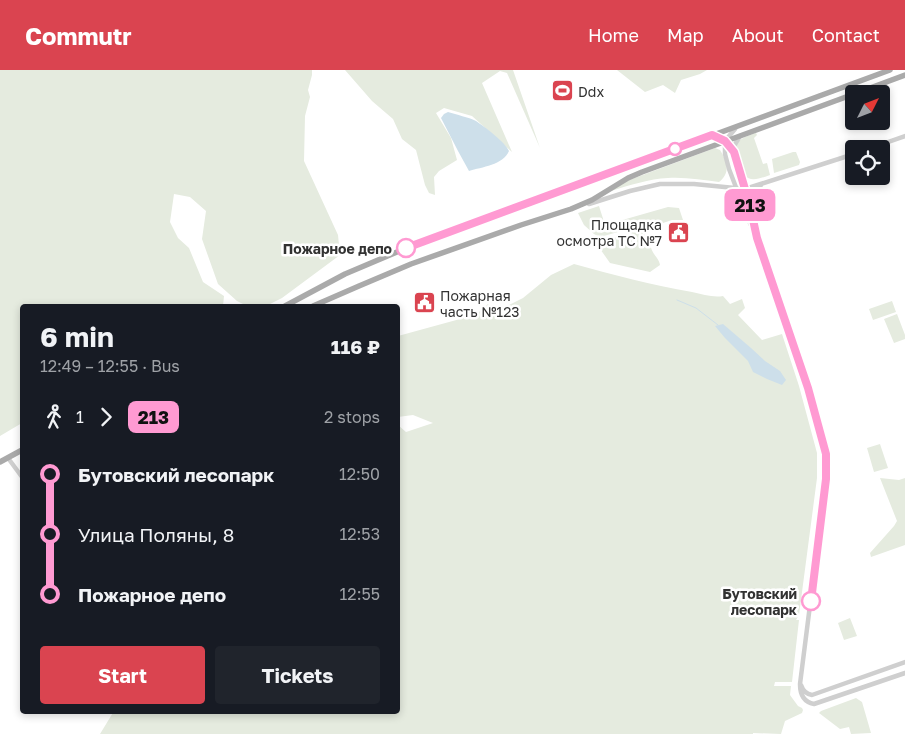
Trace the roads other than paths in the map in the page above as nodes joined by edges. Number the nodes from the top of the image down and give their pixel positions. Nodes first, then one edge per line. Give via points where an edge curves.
1 (890, 70) edge
2 (905, 75) edge
3 (878, 85) edge
4 (845, 97) edge
5 (738, 126) junction
6 (712, 135) junction
7 (741, 135) junction
8 (905, 136) edge
9 (725, 141) junction
10 (890, 141) edge
11 (713, 146) junction
12 (734, 152) junction
13 (725, 154) junction
14 (845, 157) edge
15 (741, 176) junction
16 (762, 184) junction
17 (736, 188) junction
18 (745, 189) junction
19 (750, 206) junction
20 (571, 209) junction
21 (757, 238) junction
22 (289, 304) edge
23 (318, 304) edge
24 (20, 451) edge
25 (8, 458) junction
26 (0, 462) edge
27 (20, 473) edge
28 (905, 662) edge
29 (905, 673) edge
30 (800, 684) junction
31 (821, 692) junction
32 (810, 704) junction

1 - 5 main road
2 - 3 main road
4 - 7 main road
5 - 6 main road
5 - 9 street
6 - 9 street
6 - 22 main road via 404,248
7 - 9 main road
7 - 12 street
8 - 10 street
9 - 11 main road
9 - 12 street
9 - 13 street
11 - 13 street
11 - 20 main road via 628,178
12 - 15 street
13 - 17 street
14 - 16 street
15 - 16 street via 748,184
15 - 17 street
15 - 18 street
16 - 18 street
16 - 19 street via 754,193
17 - 18 street
17 - 20 street via 660,184
17 - 21 street
18 - 19 street
19 - 21 street
20 - 23 main road via 411,264
21 - 30 street via 808,388 826,454 826,479
24 - 25 main road
25 - 26 main road
25 - 27 street
28 - 31 street
29 - 32 street
30 - 31 street via 808,694
30 - 32 street via 802,696
31 - 32 street

